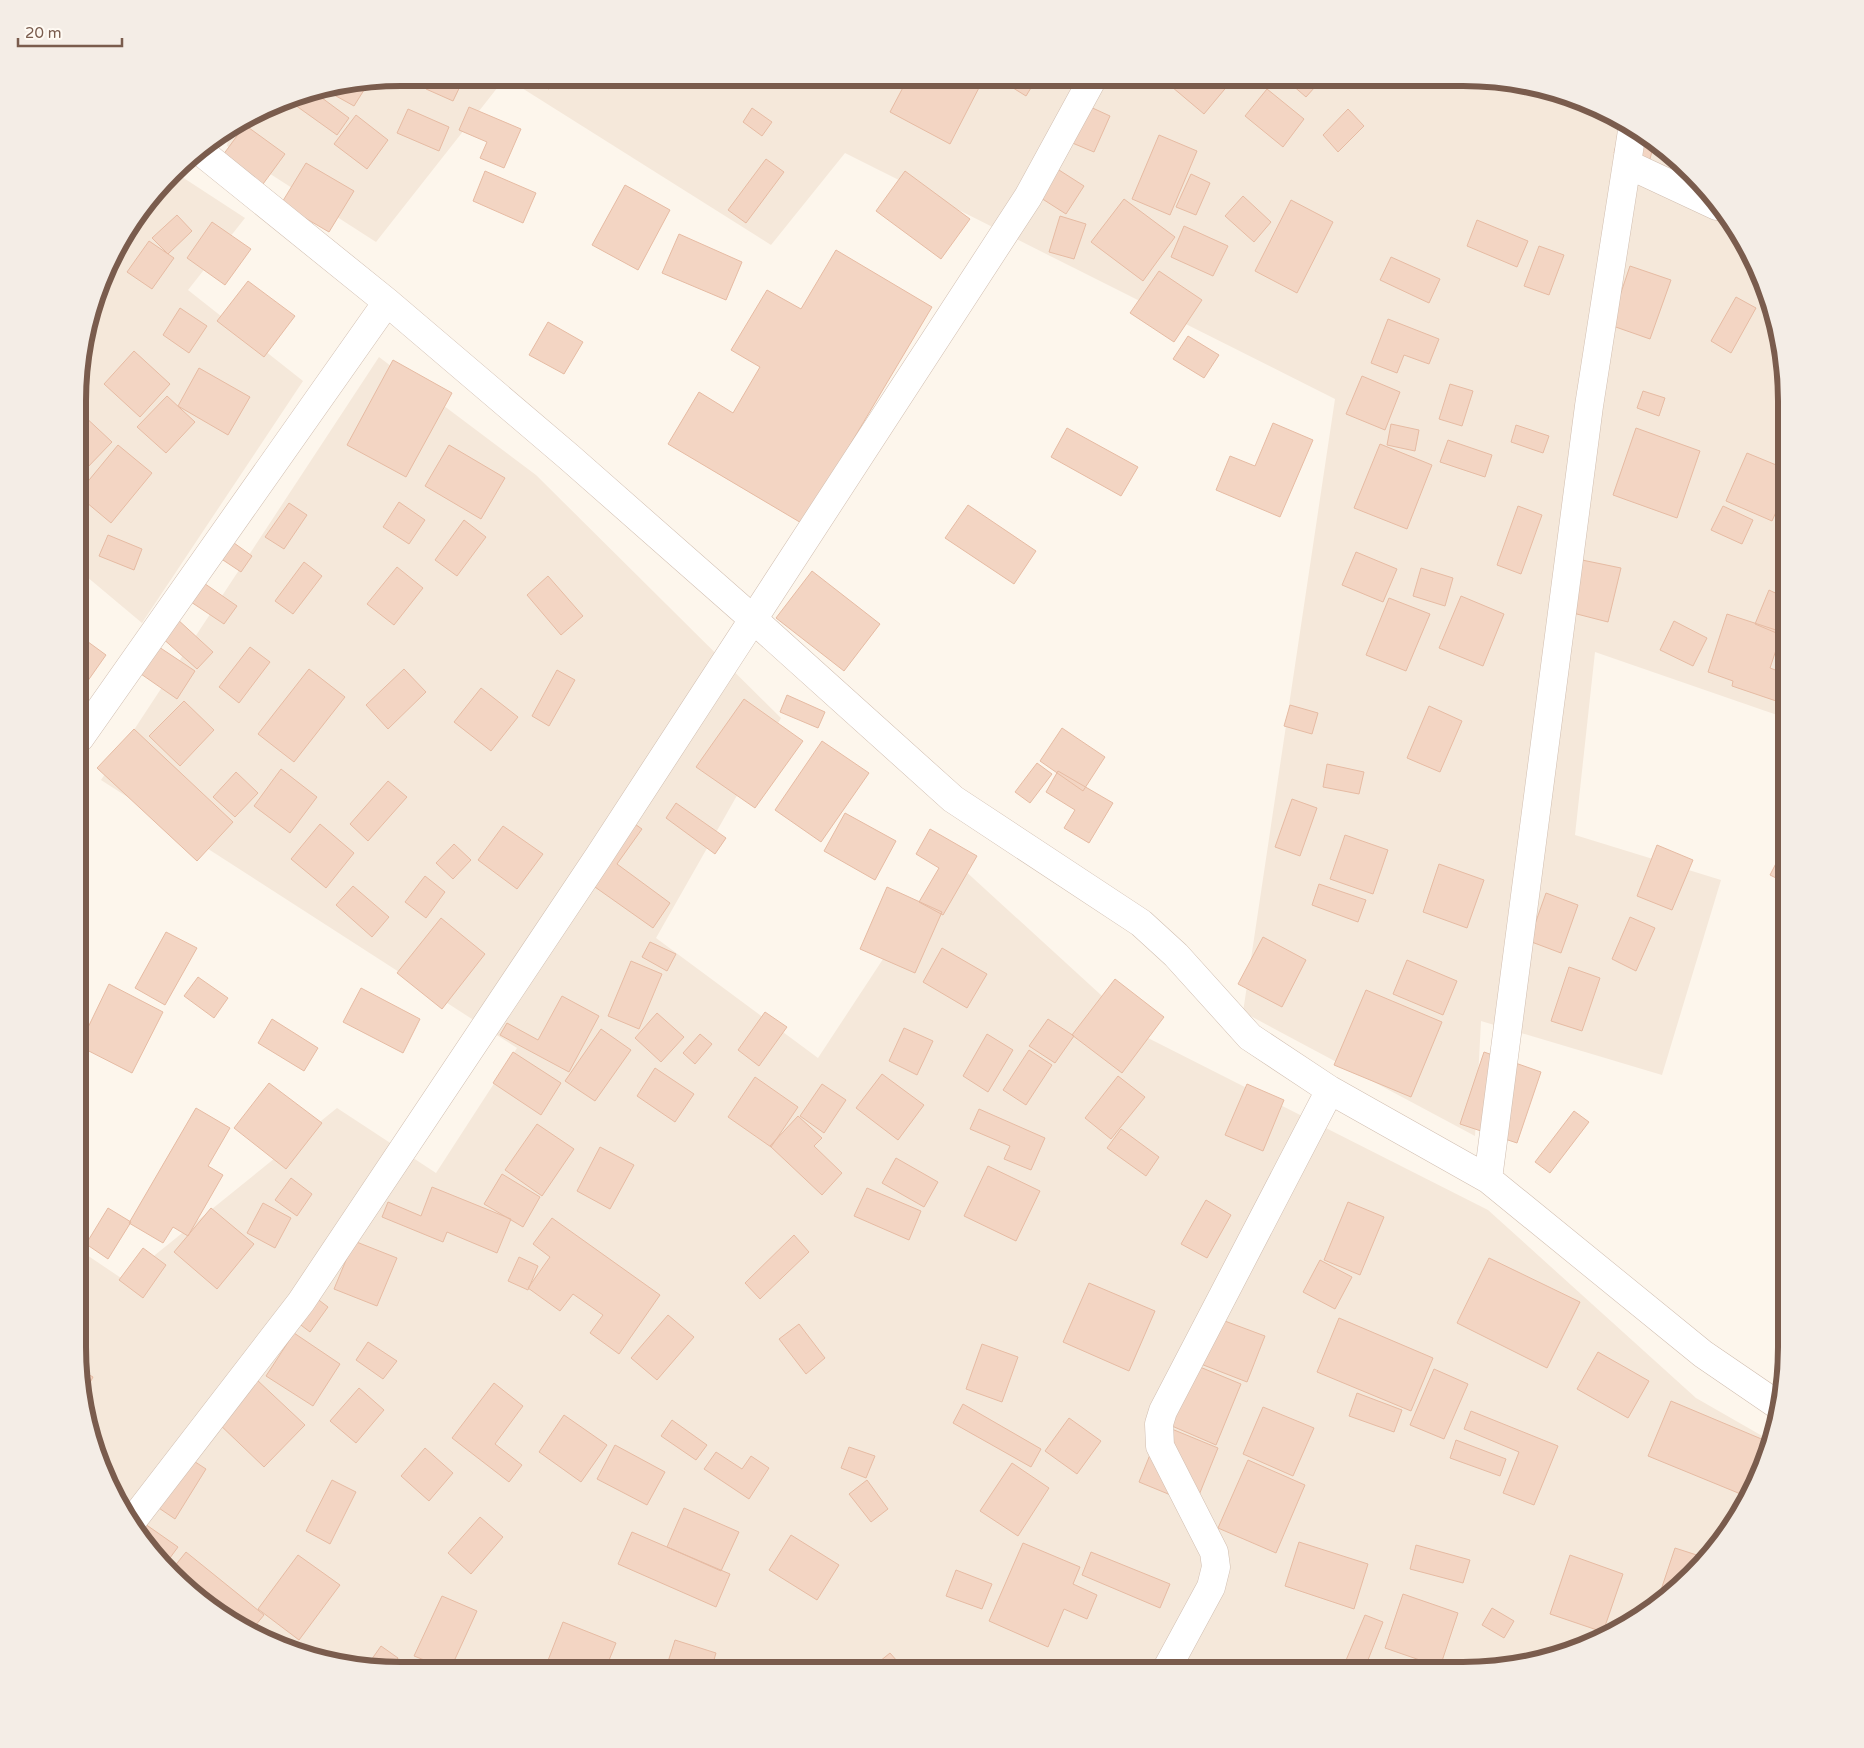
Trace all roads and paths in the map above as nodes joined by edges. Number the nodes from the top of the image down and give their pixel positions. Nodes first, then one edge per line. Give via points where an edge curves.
1 (1089, 86) edge
2 (1631, 135) edge
3 (205, 155) edge
4 (1627, 164) junction
5 (1705, 201) edge
6 (387, 302) junction
7 (753, 619) junction
8 (86, 729) edge
9 (1330, 1090) junction
10 (1488, 1179) junction
11 (1773, 1402) edge
12 (136, 1517) edge
13 (1170, 1662) edge

1 - 7 street via 1028,197
2 - 4 street
3 - 6 street
4 - 5 street
4 - 10 street via 1587,416
6 - 7 street
6 - 8 street
7 - 9 street via 953,800 1140,923 1176,955 1250,1037
7 - 12 street via 594,865 301,1302
9 - 10 street
9 - 13 street via 1159,1424 1160,1446 1214,1552 1216,1567 1211,1587
10 - 11 street via 1702,1354

